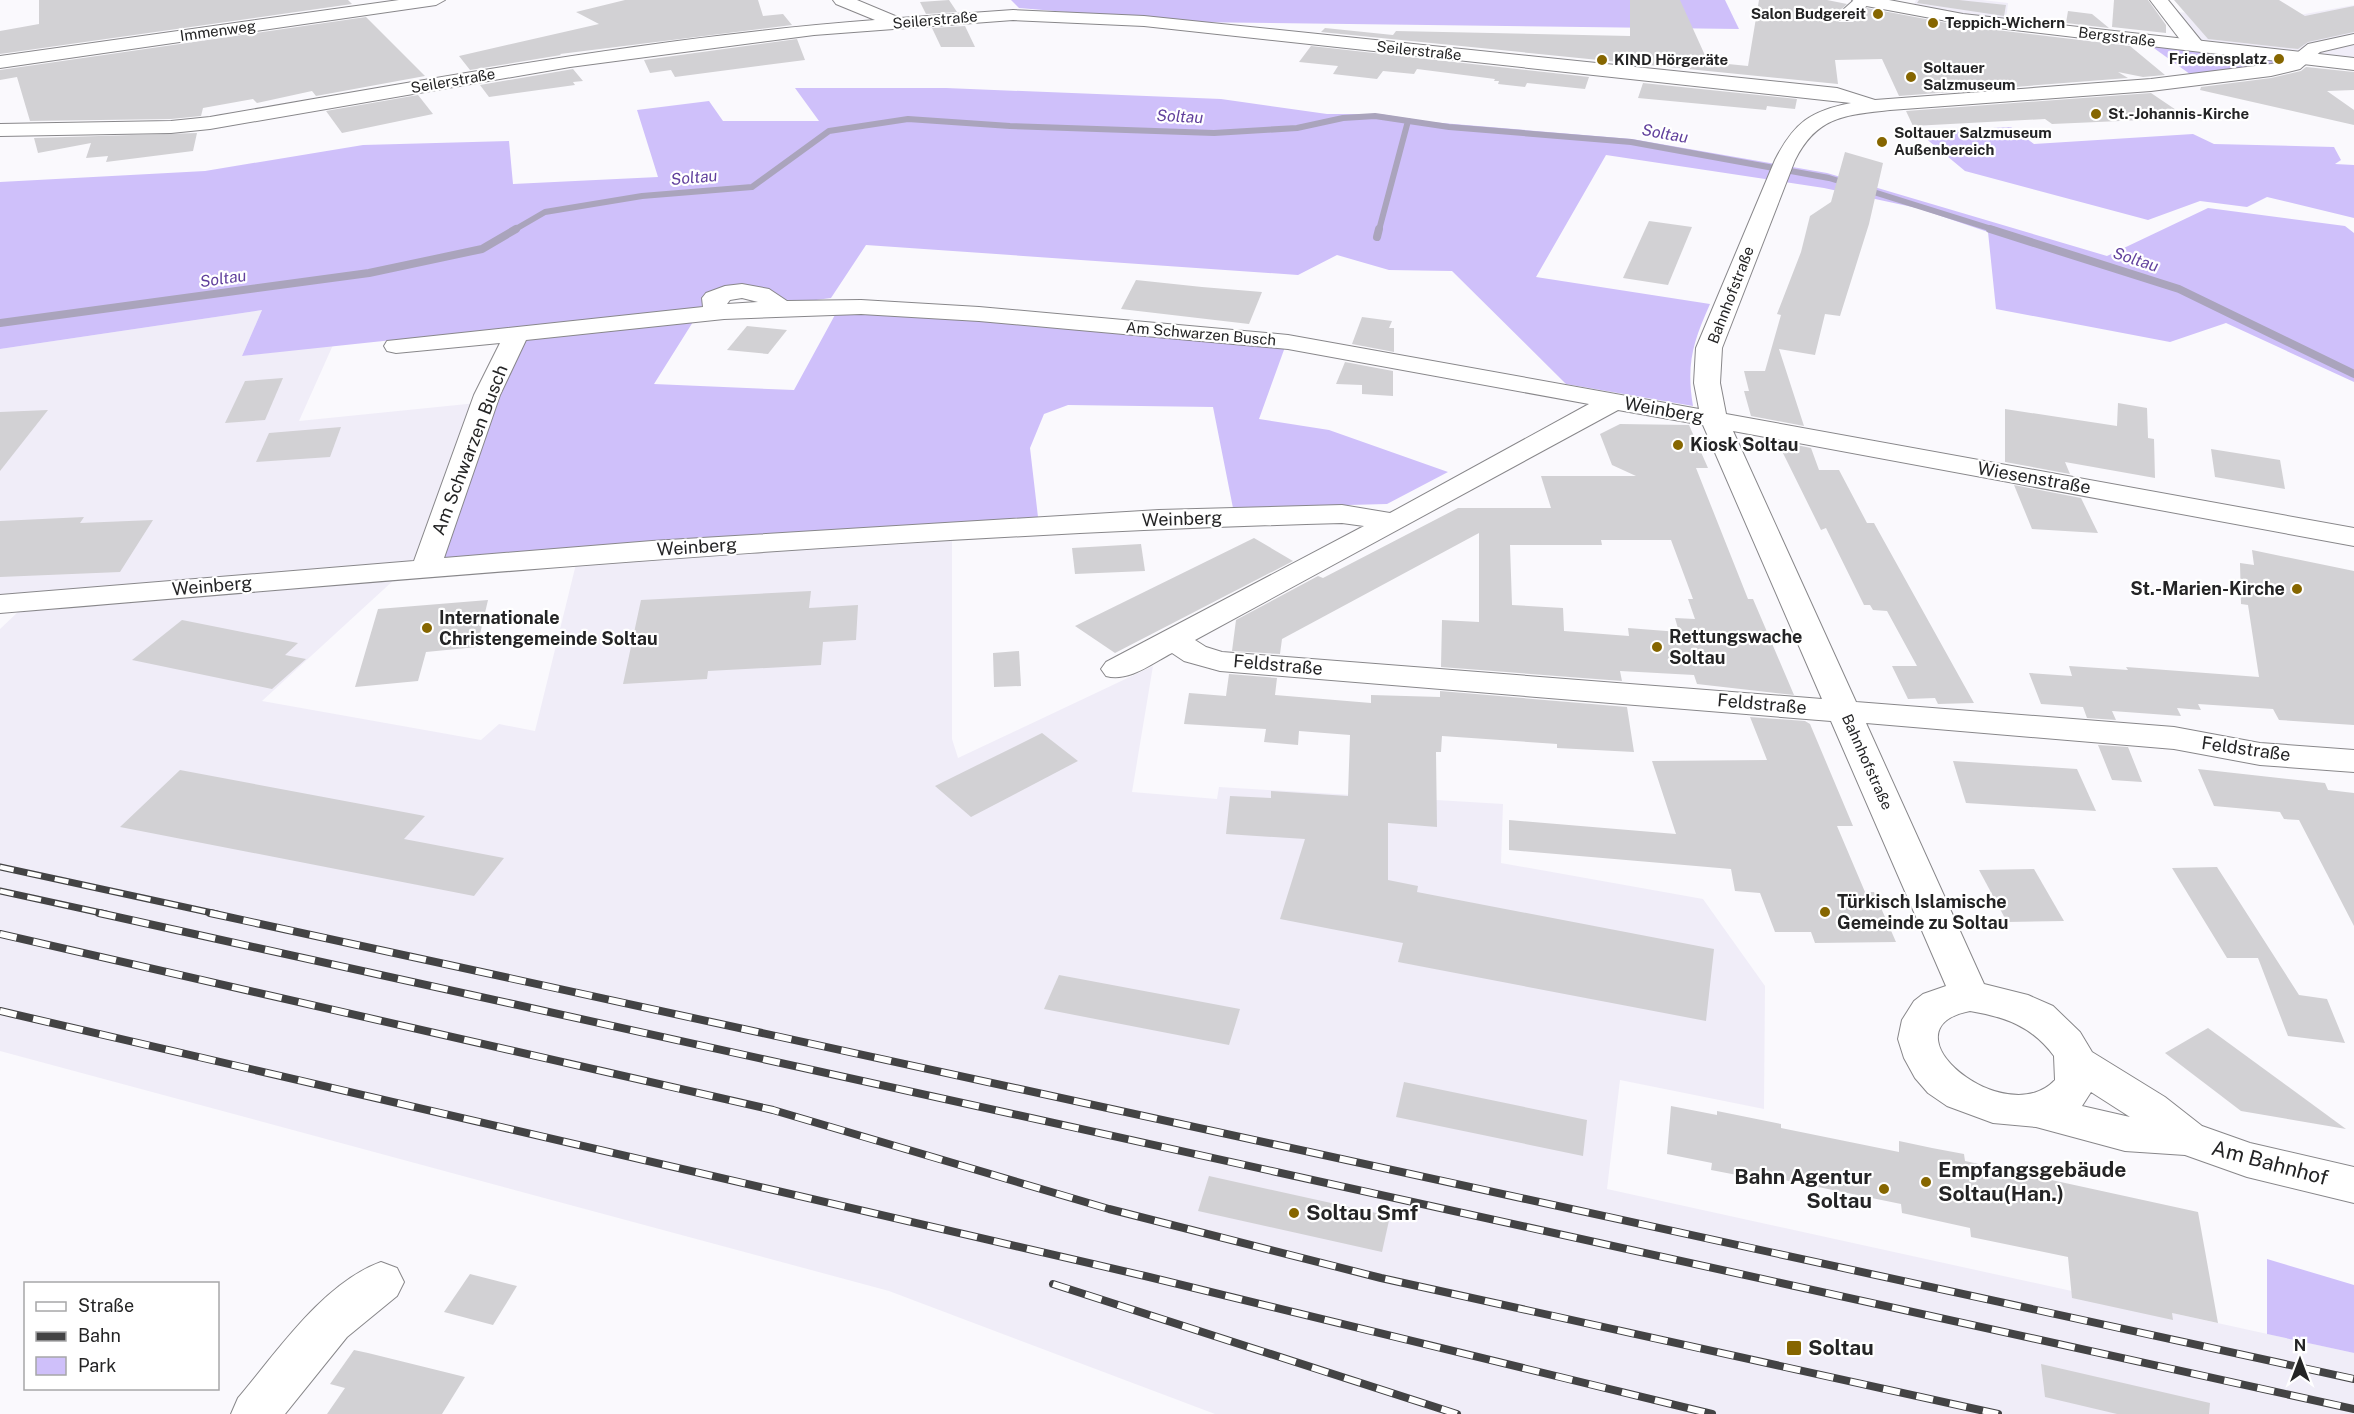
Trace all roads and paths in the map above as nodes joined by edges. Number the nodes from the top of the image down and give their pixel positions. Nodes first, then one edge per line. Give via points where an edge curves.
1 (436, 0) edge
2 (842, 0) edge
3 (1862, 0) edge
4 (2159, 0) edge
5 (1845, 16) dead end
6 (897, 23) junction
7 (2354, 39) edge
8 (2193, 46) junction
9 (2301, 58) junction
10 (0, 62) edge
11 (2354, 64) edge
12 (1872, 106) junction
13 (0, 130) edge
14 (517, 333) junction
15 (396, 346) dead end
16 (1614, 400) junction
17 (1714, 419) junction
18 (1394, 522) junction
19 (2354, 537) edge
20 (426, 568) junction
21 (0, 604) edge
22 (1174, 640) junction
23 (1117, 669) dead end
24 (1844, 711) junction
25 (2354, 760) edge
26 (1970, 996) junction
27 (2076, 1062) junction
28 (2038, 1111) junction
29 (2187, 1138) junction
30 (2354, 1185) edge
31 (381, 1282) dead end
32 (255, 1414) edge

1 - 10 street, Immenweg
2 - 6 street
3 - 5 street, Bergstraße
3 - 8 street, Bergstraße via 1953,18
4 - 8 street
6 - 12 street, Seilerstraße via 1034,15 1144,21 1837,94
6 - 13 street, Seilerstraße via 698,43 570,61 192,126
7 - 9 street, Bahnhofstraße via 2314,48
8 - 9 street, Bergstraße
9 - 11 street, Bergstraße
9 - 12 street, Bahnhofstraße via 2283,68 2151,85
12 - 17 street, Bahnhofstraße via 1833,114 1808,126 1785,160 1709,348 1707,383
14 - 15 street, Am Schwarzen Busch
14 - 16 street, Am Schwarzen Busch via 724,312 715,308 714,298 742,291 761,294 782,308 861,307 980,314 1288,342
14 - 20 street, Am Schwarzen Busch via 487,394
16 - 17 street, Weinberg
16 - 18 street, Weinberg
17 - 19 street, Wiesenstraße
17 - 24 street, Bahnhofstraße
18 - 20 street, Weinberg via 1342,514 1159,519 837,537
18 - 22 street, Weinberg
20 - 21 street, Weinberg
22 - 23 street, Weinberg
22 - 24 street, Feldstraße via 1195,654 1220,661
24 - 25 street, Feldstraße via 2174,738 2260,754
24 - 26 street, Bahnhofstraße
26 - 27 street via 2004,1001 2037,1016 2062,1037
26 - 28 street via 1946,1000 1928,1010 1917,1031 1922,1056 1942,1082 1974,1101 2004,1110
27 - 28 street via 2076,1084 2062,1101
27 - 29 street, Am Bahnhof via 2150,1109
28 - 29 street, Am Bahnhof via 2125,1134
29 - 30 street, Am Bahnhof via 2256,1163
31 - 32 street via 330,1323

